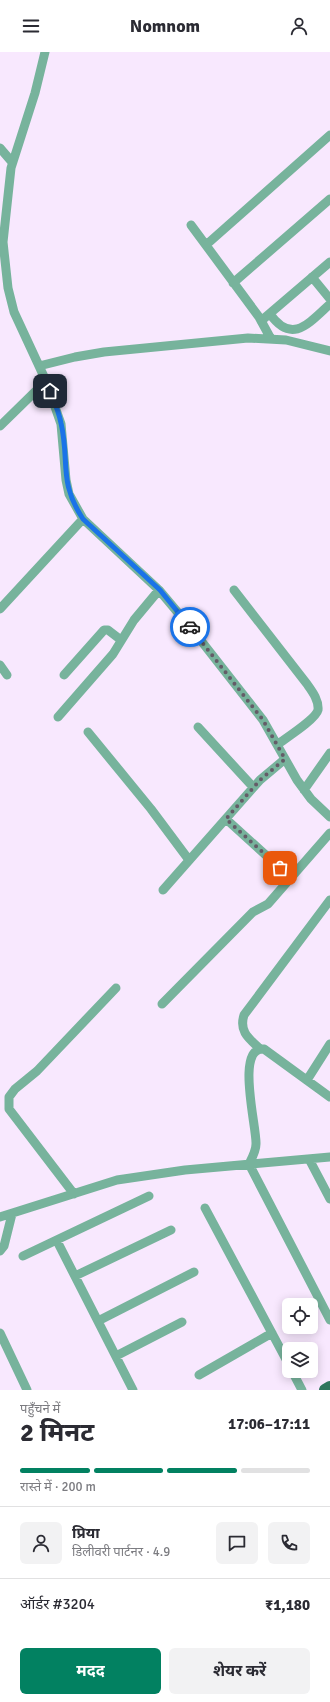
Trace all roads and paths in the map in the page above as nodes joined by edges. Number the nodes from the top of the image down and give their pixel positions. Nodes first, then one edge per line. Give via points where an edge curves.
1 (45, 52) edge
2 (329, 139) edge
3 (0, 148) edge
4 (12, 162) junction
5 (330, 199) edge
6 (191, 225) dead end
7 (206, 245) junction
8 (330, 262) edge
9 (312, 277) junction
10 (233, 283) junction
11 (330, 299) edge
12 (330, 304) edge
13 (270, 314) junction
14 (261, 321) junction
15 (271, 339) junction
16 (330, 351) edge
17 (39, 366) junction
18 (46, 381) junction
19 (0, 426) edge
20 (83, 519) junction
21 (160, 590) junction
22 (234, 590) dead end
23 (0, 608) edge
24 (121, 640) junction
25 (0, 665) edge
26 (7, 675) dead end
27 (64, 675) dead end
28 (58, 717) dead end
29 (198, 726) dead end
30 (88, 732) dead end
31 (278, 744) junction
32 (330, 753) edge
33 (285, 759) junction
34 (254, 787) junction
35 (304, 790) junction
36 (330, 816) edge
37 (226, 819) junction
38 (330, 833) edge
39 (189, 860) junction
40 (291, 878) junction
41 (163, 890) dead end
42 (330, 900) edge
43 (116, 988) dead end
44 (162, 1004) dead end
45 (330, 1044) edge
46 (259, 1048) junction
47 (307, 1080) junction
48 (330, 1097) edge
49 (330, 1157) edge
50 (309, 1159) junction
51 (249, 1164) junction
52 (74, 1194) junction
53 (149, 1196) dead end
54 (330, 1199) edge
55 (205, 1208) dead end
56 (12, 1214) junction
57 (0, 1217) edge
58 (171, 1230) dead end
59 (57, 1241) junction
60 (0, 1251) edge
61 (23, 1256) dead end
62 (194, 1272) dead end
63 (75, 1276) junction
64 (330, 1320) edge
65 (98, 1321) junction
66 (182, 1322) dead end
67 (0, 1333) edge
68 (272, 1333) junction
69 (282, 1352) edge
70 (116, 1356) junction
71 (198, 1375) dead end
72 (296, 1378) edge
73 (330, 1387) edge
74 (27, 1390) edge
75 (134, 1390) edge
76 (302, 1390) edge
77 (325, 1390) edge

1 - 4 street via 35,93
2 - 7 street
3 - 4 street
4 - 17 street via 4,217 4,265 14,312
5 - 10 street
6 - 7 street
7 - 10 street
8 - 9 street
9 - 11 street
9 - 13 street
10 - 14 street
12 - 13 street via 302,329 288,330 281,327
13 - 14 street
14 - 15 street
15 - 16 street via 286,340
15 - 17 street via 226,340 104,352 75,356
17 - 18 street
18 - 19 street
18 - 20 street via 61,424 69,494
20 - 21 street
20 - 23 street
21 - 24 street via 134,620
21 - 31 street via 228,674
22 - 31 street via 307,684 317,701 318,708 314,716
24 - 27 street via 108,630 104,630
24 - 28 street via 113,654
25 - 26 street
29 - 34 street
30 - 39 street
31 - 33 street
32 - 35 street
33 - 34 street
33 - 35 street
34 - 37 street
35 - 36 street
37 - 39 street
37 - 40 street
38 - 40 street
39 - 41 street
40 - 44 street via 268,904 253,912
42 - 46 street via 244,1015 244,1033
43 - 52 street via 37,1071 9,1096 9,1109
45 - 47 street
46 - 47 street via 276,1056
46 - 51 street via 254,1051 249,1068 256,1145
47 - 48 street
49 - 50 street
50 - 51 street
50 - 54 street
51 - 52 street via 140,1176 117,1180
51 - 64 street
52 - 56 street
53 - 59 street
55 - 68 street
56 - 57 street
56 - 60 street via 4,1246
58 - 63 street
59 - 61 street
59 - 63 street
62 - 65 street
63 - 65 street
65 - 70 street
66 - 70 street
67 - 74 street
68 - 69 street
68 - 71 street
70 - 75 street
72 - 76 street
73 - 77 main road

